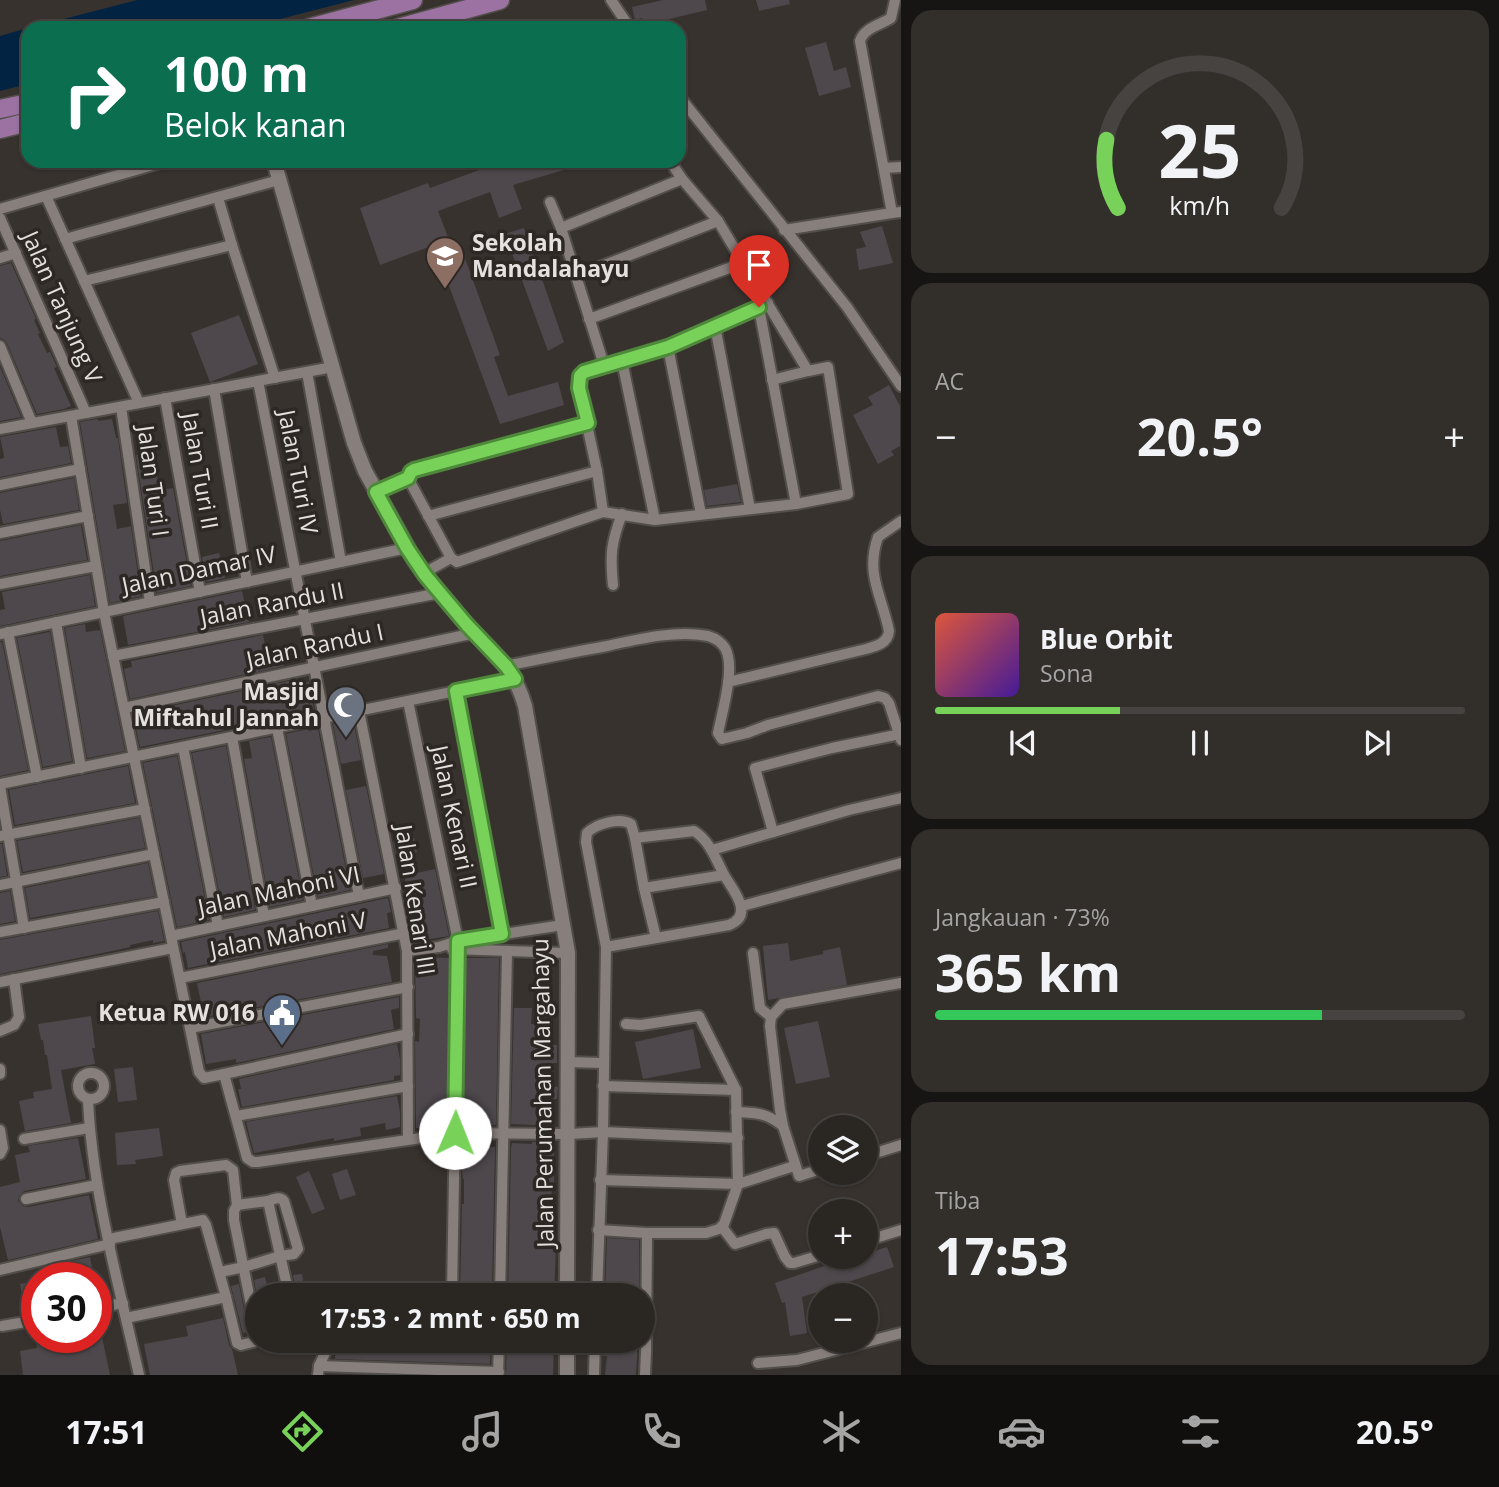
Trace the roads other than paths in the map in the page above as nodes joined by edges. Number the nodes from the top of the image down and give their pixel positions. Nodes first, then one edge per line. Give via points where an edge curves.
1 (413, 0) edge
2 (500, 0) edge
3 (611, 0) edge
4 (895, 0) edge
5 (335, 21) edge
6 (424, 21) edge
7 (625, 21) edge
8 (21, 104) edge
9 (686, 105) edge
10 (0, 109) edge
11 (21, 124) edge
12 (0, 129) edge
13 (901, 167) edge
14 (143, 168) edge
15 (276, 168) edge
16 (675, 168) edge
17 (884, 168) junction
18 (682, 179) junction
19 (279, 180) junction
20 (46, 196) junction
21 (218, 198) junction
22 (550, 202) dead end
23 (0, 209) edge
24 (896, 212) edge
25 (0, 218) edge
26 (718, 221) junction
27 (561, 228) junction
28 (784, 230) junction
29 (65, 239) junction
30 (232, 245) junction
31 (16, 253) junction
32 (0, 258) edge
33 (743, 263) junction
34 (576, 276) junction
35 (84, 281) junction
36 (763, 305) junction
37 (590, 319) junction
38 (715, 326) junction
39 (0, 346) edge
40 (668, 347) junction
41 (622, 361) junction
42 (604, 365) junction
43 (333, 367) junction
44 (808, 371) junction
45 (307, 372) junction
46 (275, 378) junction
47 (772, 380) junction
48 (258, 381) junction
49 (901, 386) edge
50 (214, 389) junction
51 (165, 398) junction
52 (139, 403) junction
53 (121, 407) junction
54 (86, 413) junction
55 (71, 416) junction
56 (32, 423) junction
57 (588, 423) junction
58 (0, 429) edge
59 (80, 469) junction
60 (597, 471) junction
61 (408, 478) junction
62 (0, 485) edge
63 (376, 492) junction
64 (796, 504) junction
65 (750, 509) junction
66 (603, 512) junction
67 (622, 514) junction
68 (701, 514) junction
69 (88, 516) junction
70 (428, 516) junction
71 (655, 520) junction
72 (901, 522) edge
73 (0, 533) edge
74 (407, 548) junction
75 (451, 558) junction
76 (341, 562) junction
77 (96, 566) junction
78 (296, 572) junction
79 (424, 573) junction
80 (247, 582) junction
81 (0, 584) edge
82 (613, 586) dead end
83 (200, 592) junction
84 (440, 593) junction
85 (150, 602) junction
86 (104, 612) junction
87 (305, 619) junction
88 (56, 622) junction
89 (4, 633) edge
90 (475, 633) junction
91 (113, 656) junction
92 (506, 666) junction
93 (314, 667) junction
94 (515, 679) junction
95 (728, 682) junction
96 (456, 691) junction
97 (408, 701) junction
98 (124, 708) junction
99 (359, 711) junction
100 (324, 718) junction
101 (277, 728) junction
102 (900, 736) edge
103 (232, 737) junction
104 (183, 747) junction
105 (134, 757) junction
106 (81, 768) junction
107 (37, 777) junction
108 (0, 785) edge
109 (901, 798) edge
110 (145, 809) junction
111 (772, 832) junction
112 (4, 835) edge
113 (635, 838) junction
114 (712, 850) junction
115 (154, 854) junction
116 (901, 863) edge
117 (724, 875) junction
118 (17, 881) junction
119 (0, 885) edge
120 (396, 888) junction
121 (644, 888) junction
122 (359, 895) junction
123 (164, 902) junction
124 (312, 906) junction
125 (742, 906) junction
126 (264, 916) junction
127 (563, 925) junction
128 (218, 926) junction
129 (24, 928) junction
130 (0, 932) edge
131 (405, 933) junction
132 (502, 934) junction
133 (656, 938) junction
134 (172, 942) junction
135 (458, 946) junction
136 (606, 947) junction
137 (407, 951) junction
138 (507, 951) junction
139 (568, 953) junction
140 (753, 953) dead end
141 (180, 978) junction
142 (14, 979) junction
143 (0, 982) edge
144 (901, 983) edge
145 (408, 987) junction
146 (771, 1017) junction
147 (626, 1024) dead end
148 (190, 1028) junction
149 (0, 1031) edge
150 (408, 1034) junction
151 (568, 1062) junction
152 (600, 1063) junction
153 (224, 1074) junction
154 (408, 1086) junction
155 (603, 1086) junction
156 (736, 1090) junction
157 (88, 1099) dead end
158 (736, 1112) junction
159 (236, 1116) junction
160 (783, 1126) junction
161 (89, 1128) junction
162 (0, 1130) edge
163 (455, 1133) junction
164 (504, 1133) junction
165 (572, 1133) junction
166 (598, 1133) junction
167 (737, 1138) junction
168 (24, 1139) dead end
169 (408, 1139) junction
170 (900, 1150) edge
171 (0, 1154) edge
172 (878, 1154) edge
173 (808, 1170) edge
174 (795, 1171) junction
175 (600, 1180) junction
176 (737, 1184) junction
177 (97, 1185) junction
178 (26, 1199) dead end
179 (268, 1201) junction
180 (237, 1205) junction
181 (182, 1224) junction
182 (722, 1227) junction
183 (598, 1230) junction
184 (901, 1230) edge
185 (647, 1233) junction
186 (878, 1237) edge
187 (109, 1242) junction
188 (280, 1256) junction
189 (808, 1259) edge
190 (244, 1267) junction
191 (0, 1270) edge
192 (220, 1272) junction
193 (286, 1283) edge
194 (452, 1283) edge
195 (500, 1283) edge
196 (568, 1283) edge
197 (597, 1283) edge
198 (226, 1297) junction
199 (123, 1303) junction
200 (112, 1305) edge
201 (126, 1318) junction
202 (21, 1323) edge
203 (2, 1326) dead end
204 (901, 1333) edge
205 (326, 1353) edge
206 (499, 1353) edge
207 (567, 1353) edge
208 (595, 1353) edge
209 (758, 1363) dead end
210 (319, 1370) edge
211 (499, 1374) edge
212 (139, 1375) edge
213 (567, 1375) edge
214 (594, 1375) edge
215 (645, 1375) edge

1 - 5 main road
2 - 6 main road
3 - 7 street
4 - 17 street via 891,18 867,31 860,41
8 - 10 main road
9 - 28 street
11 - 12 main road
13 - 17 street
14 - 20 street
15 - 19 street, Jalan Perumahan Margahayu
16 - 18 street
17 - 24 street
18 - 26 street
18 - 27 street
19 - 21 street
19 - 43 street, Jalan Perumahan Margahayu
20 - 23 street
20 - 29 street
21 - 29 street
21 - 30 street
22 - 27 street
24 - 28 street
25 - 31 street, Jalan Tanjung V
26 - 33 street
26 - 34 street
27 - 34 street
28 - 49 street via 847,307
29 - 35 street
30 - 35 street
30 - 46 street
31 - 32 street
31 - 54 street, Jalan Tanjung V
33 - 36 street
33 - 37 street
34 - 37 street
35 - 52 street
36 - 38 street
36 - 44 street
36 - 47 street
37 - 42 street
38 - 40 street
38 - 65 street
39 - 56 street
40 - 41 street
40 - 68 street
41 - 42 street
41 - 71 street
42 - 57 street via 580,376
43 - 45 street
43 - 63 street, Jalan Perumahan Margahayu via 354,443
44 - 47 street
44 - 64 street via 828,367 848,494
45 - 46 street
45 - 76 street
46 - 48 street
47 - 64 street
48 - 50 street
48 - 78 street, Jalan Turi IV
50 - 51 street
50 - 80 street
51 - 52 street
51 - 83 street, Jalan Turi II
52 - 53 street
53 - 54 street
53 - 85 street, Jalan Turi I
54 - 55 street
55 - 56 street
55 - 59 street
56 - 58 street
57 - 60 street
57 - 61 street via 414,470
59 - 62 street
59 - 69 street
60 - 66 street
60 - 70 street
61 - 63 street
61 - 70 street
63 - 74 street, Jalan Perumahan Margahayu
64 - 65 street
65 - 68 street
66 - 67 street
66 - 75 street via 460,562
67 - 71 street
67 - 82 street via 613,539
68 - 71 street
69 - 73 street
69 - 77 street
70 - 75 street
72 - 95 street via 878,537 872,558 889,631 885,641
74 - 76 street, Jalan Damar IV
74 - 79 street, Jalan Perumahan Margahayu
75 - 79 street
76 - 78 street, Jalan Damar IV
77 - 81 street
77 - 86 street
78 - 80 street, Jalan Damar IV
78 - 87 street, Jalan Turi IV
79 - 84 street, Jalan Perumahan Margahayu
80 - 83 street, Jalan Damar IV
83 - 85 street, Jalan Damar IV
84 - 87 street, Jalan Randu II
84 - 90 street, Jalan Perumahan Margahayu
85 - 86 street, Jalan Damar IV
86 - 88 street, Jalan Damar IV
86 - 91 street
87 - 91 street, Jalan Randu II
87 - 93 street, Jalan Turi IV
88 - 89 street, Jalan Damar IV
88 - 106 street
89 - 107 street
90 - 92 street, Jalan Perumahan Margahayu
90 - 93 street, Jalan Randu I
91 - 98 street
92 - 94 street, Jalan Perumahan Margahayu
92 - 95 street via 667,635 697,635 715,638 724,646 729,657
93 - 98 street, Jalan Randu I
93 - 100 street, Jalan Turi IV
94 - 96 street
94 - 127 street, Jalan Perumahan Margahayu via 525,706
95 - 102 street via 718,733 722,739 878,696 889,703
96 - 97 street
96 - 132 street
97 - 99 street
97 - 135 street, Jalan Kenari II
98 - 105 street
99 - 100 street
99 - 120 street, Jalan Kenari III
100 - 101 street
100 - 122 street, Jalan Turi IV
101 - 103 street
101 - 124 street
102 - 111 street via 755,768
103 - 104 street
103 - 126 street
104 - 105 street
104 - 128 street
105 - 106 street
105 - 110 street
106 - 107 street
107 - 108 street
108 - 112 street
109 - 111 street
110 - 112 street
110 - 115 street
111 - 114 street
112 - 118 street
113 - 114 street via 694,831
113 - 121 street
113 - 136 street via 631,824 622,820 596,826 586,837
114 - 117 street
115 - 118 street
115 - 123 street
116 - 125 street
117 - 121 street
117 - 125 street
118 - 119 street
118 - 129 street
120 - 122 street, Jalan Mahoni VI
120 - 131 street, Jalan Kenari III
121 - 133 street
122 - 124 street, Jalan Mahoni VI
123 - 129 street
123 - 134 street
124 - 126 street, Jalan Mahoni VI
125 - 133 street via 733,924
126 - 128 street, Jalan Mahoni VI
127 - 132 street
127 - 139 street, Jalan Perumahan Margahayu
128 - 134 street, Jalan Mahoni VI
129 - 130 street
131 - 137 street, Jalan Kenari III
131 - 141 street, Jalan Mahoni V
132 - 135 street
133 - 136 street
134 - 141 street
134 - 142 street, Jalan Mahoni VI
135 - 137 street
135 - 138 street
135 - 163 street, Jalan Kenari II
136 - 152 street
137 - 145 street, Jalan Kenari III
138 - 139 street
138 - 164 street
139 - 151 street, Jalan Perumahan Margahayu
140 - 146 street via 760,1008
141 - 148 street
142 - 143 street, Jalan Mahoni VI
142 - 149 street via 19,1017 14,1026
144 - 146 street via 783,1004
145 - 148 street
145 - 150 street, Jalan Kenari III
146 - 160 street
147 - 156 street via 699,1016
148 - 153 street via 201,1075
150 - 153 street
150 - 154 street, Jalan Kenari III
151 - 152 street
151 - 165 street, Jalan Perumahan Margahayu
152 - 155 street
153 - 159 street
154 - 159 street
154 - 169 street, Jalan Kenari III
155 - 156 street
155 - 166 street
156 - 158 street
157 - 161 street
158 - 160 street via 763,1114
158 - 167 street
159 - 169 street via 250,1161
160 - 174 street
161 - 168 street
161 - 177 street
162 - 171 street
163 - 164 street
163 - 169 street
163 - 194 street, Jalan Kenari II
164 - 165 street
164 - 195 street
165 - 166 street
165 - 196 street, Jalan Perumahan Margahayu
166 - 167 street
166 - 175 street
167 - 176 street
170 - 172 street
173 - 174 street
174 - 176 street
175 - 176 street
175 - 183 street
176 - 182 street
177 - 178 street
177 - 187 street
179 - 180 street
179 - 188 street
179 - 188 street via 284,1201 298,1249
180 - 181 street via 230,1167 180,1171 174,1180
180 - 190 street via 234,1220
181 - 187 street
181 - 192 street via 204,1222
182 - 185 street via 706,1233
182 - 189 street via 735,1244 774,1233 790,1263
183 - 185 street
183 - 197 street
184 - 186 street
185 - 215 street
187 - 191 street
187 - 199 street
188 - 190 street
188 - 193 street
190 - 192 street
190 - 198 street via 256,1330 254,1342 237,1343
192 - 198 street
198 - 201 street
199 - 200 street
199 - 201 street
201 - 212 street
202 - 203 street
204 - 209 street via 797,1360
205 - 210 street
206 - 211 street
207 - 213 street
208 - 214 street
210 - 211 street

